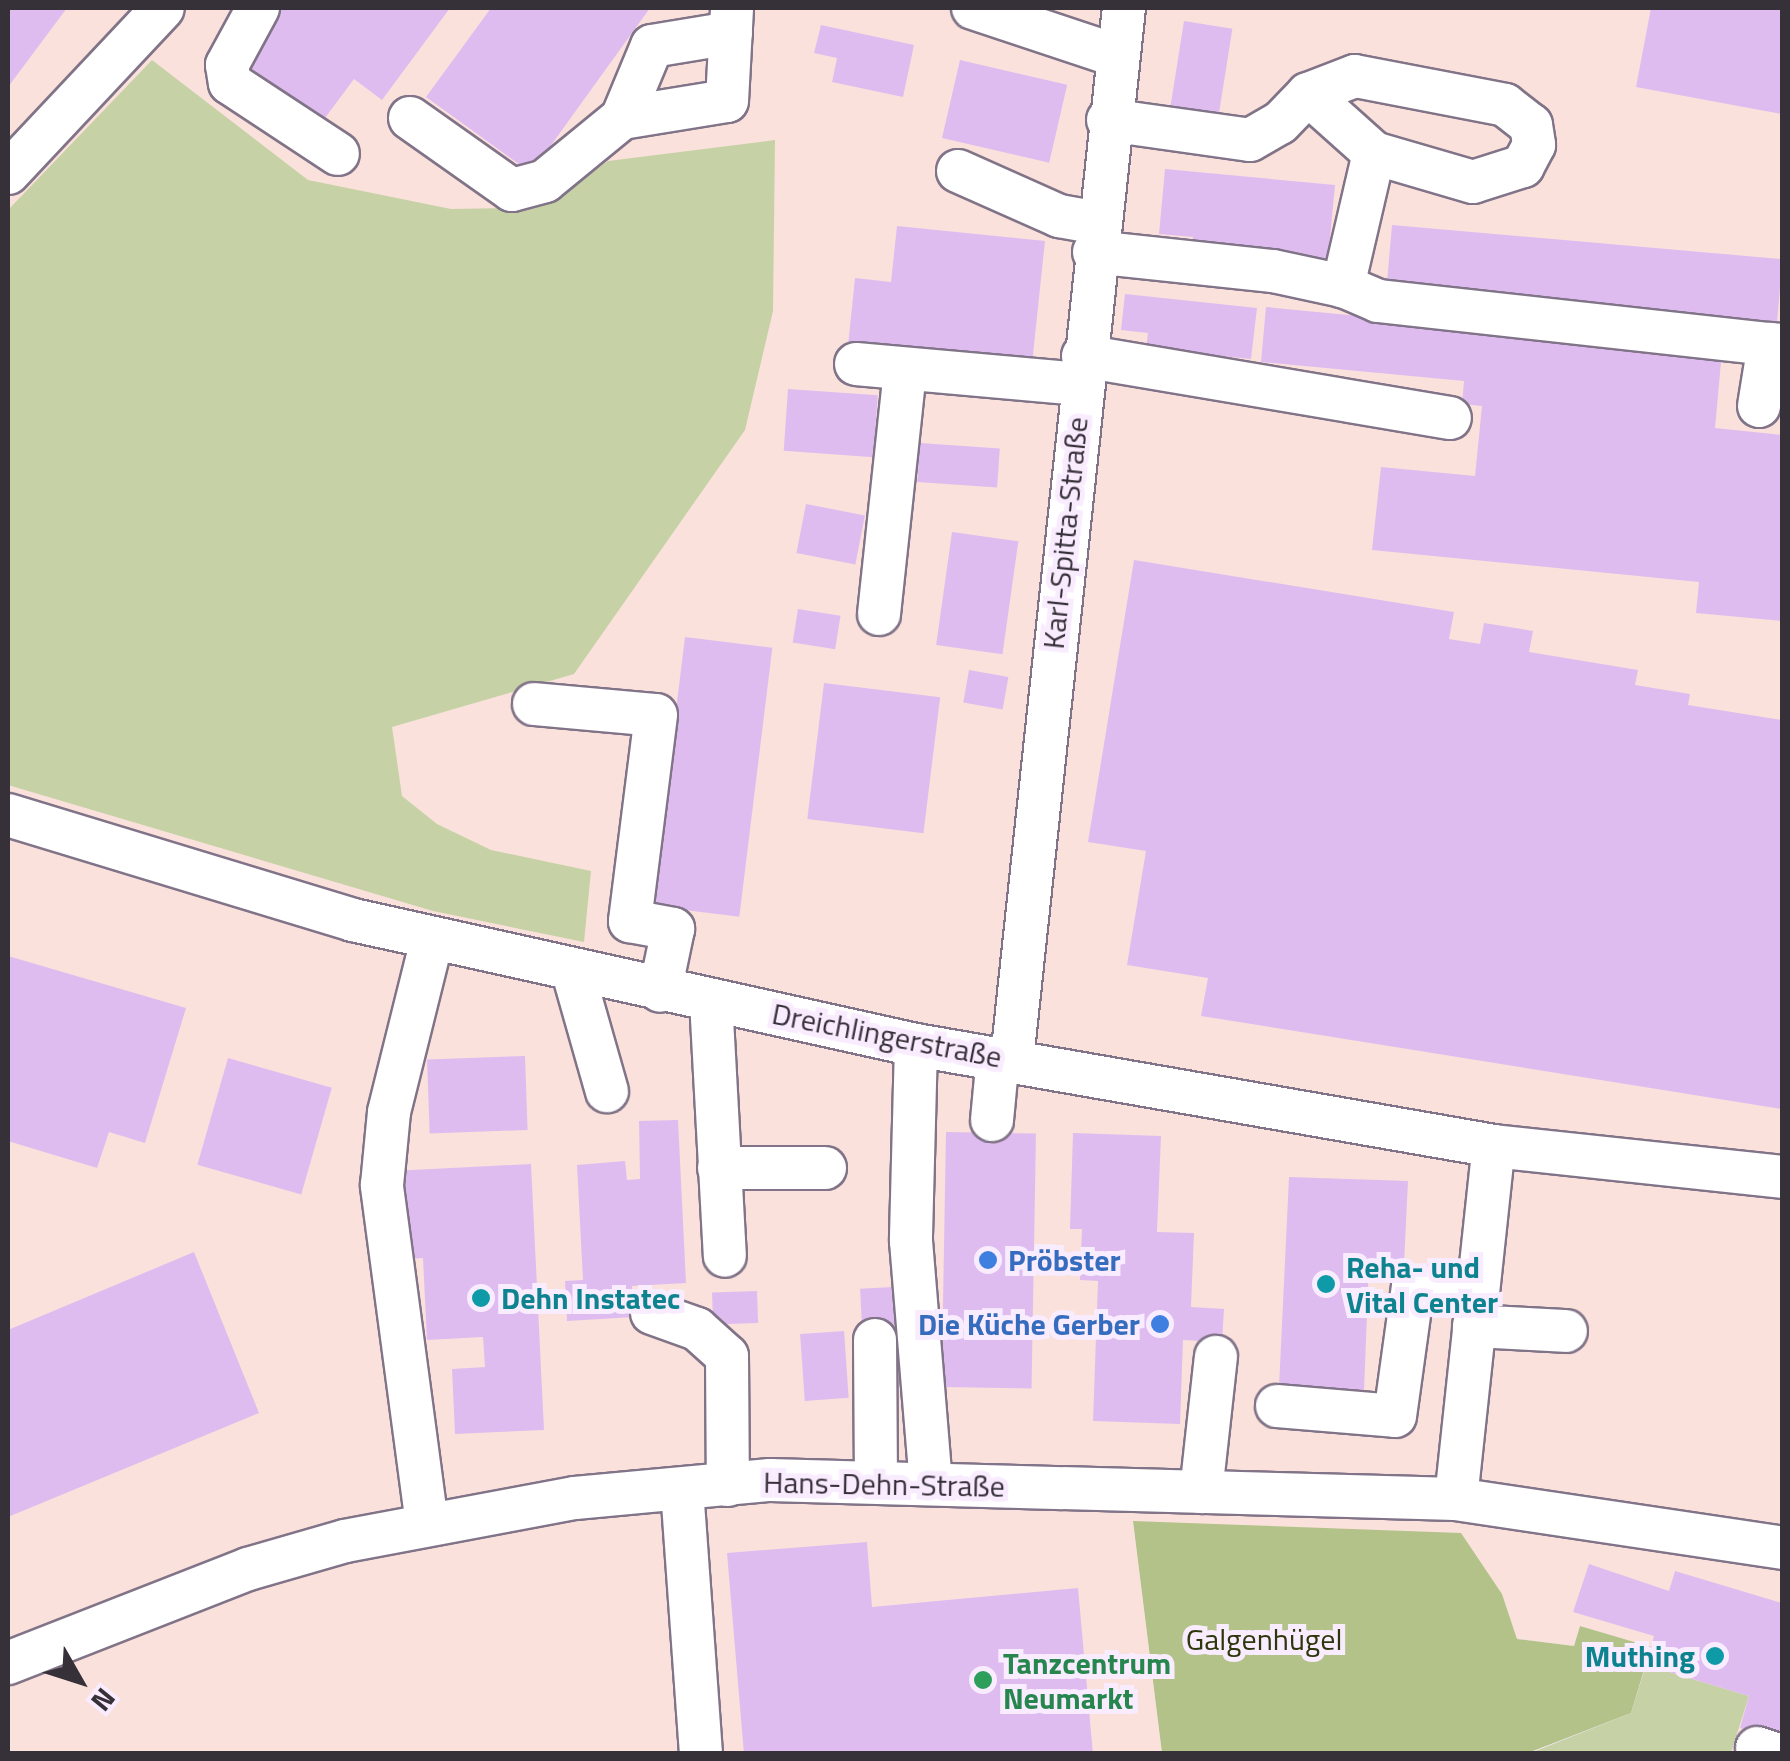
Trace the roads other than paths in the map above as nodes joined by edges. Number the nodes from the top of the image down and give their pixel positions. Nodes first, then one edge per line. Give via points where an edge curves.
1 (163, 8) edge
2 (258, 8) edge
3 (973, 8) edge
4 (1124, 8) edge
5 (732, 20) edge
6 (1114, 55) junction
7 (1308, 94) junction
8 (410, 118) dead end
9 (622, 118) junction
10 (1108, 120) junction
11 (338, 154) dead end
12 (1374, 154) junction
13 (958, 172) dead end
14 (8, 174) edge
15 (1095, 238) junction
16 (1343, 286) junction
17 (1776, 344) edge
18 (856, 364) dead end
19 (904, 369) junction
20 (1082, 370) junction
21 (1759, 406) dead end
22 (1450, 418) dead end
23 (879, 614) dead end
24 (534, 704) dead end
25 (8, 815) edge
26 (432, 940) junction
27 (574, 972) junction
28 (660, 991) junction
29 (711, 1000) junction
30 (916, 1044) junction
31 (1005, 1058) junction
32 (607, 1092) dead end
33 (992, 1120) dead end
34 (1494, 1146) junction
35 (718, 1168) junction
36 (826, 1168) dead end
37 (1782, 1177) edge
38 (725, 1256) dead end
39 (1476, 1307) junction
40 (652, 1313) dead end
41 (1566, 1331) dead end
42 (875, 1340) dead end
43 (1216, 1357) dead end
44 (1277, 1406) dead end
45 (876, 1481) junction
46 (931, 1483) junction
47 (728, 1485) junction
48 (682, 1489) junction
49 (1201, 1492) junction
50 (1456, 1499) junction
51 (427, 1524) junction
52 (1782, 1548) edge
53 (8, 1663) edge
54 (702, 1754) edge

1 - 14 street
2 - 11 street via 228,64 230,82
3 - 6 street
4 - 6 street, Karl-Spitta-Straße
5 - 9 street via 652,46
5 - 9 street via 727,101
6 - 10 street, Karl-Spitta-Straße
7 - 10 street via 1280,123 1250,140
7 - 12 street
7 - 12 street via 1354,76 1506,105 1531,125 1534,145 1523,166 1473,182
8 - 9 street via 512,190 545,181
10 - 15 street, Karl-Spitta-Straße
12 - 16 street
13 - 15 street
15 - 16 street
15 - 20 street, Karl-Spitta-Straße
16 - 17 street via 1378,302
17 - 21 street
18 - 19 street
19 - 20 street
19 - 23 street
20 - 22 street
20 - 31 street, Karl-Spitta-Straße
24 - 28 street via 656,715 630,921 674,928
25 - 26 street, Dreichlingerstraße
26 - 27 street, Dreichlingerstraße
26 - 51 street via 389,1112 382,1184
27 - 28 street, Dreichlingerstraße
27 - 32 street
28 - 29 street, Dreichlingerstraße
29 - 30 street, Dreichlingerstraße
29 - 35 street
30 - 31 street, Dreichlingerstraße
30 - 46 street via 911,1241
31 - 33 street, Karl-Spitta-Straße
31 - 34 street, Dreichlingerstraße
34 - 37 street, Dreichlingerstraße
34 - 39 street
35 - 36 street
35 - 38 street
39 - 41 street
39 - 44 street via 1412,1287 1394,1416
39 - 50 street
40 - 47 street via 697,1329 724,1348
42 - 45 street
43 - 49 street
45 - 46 street, Hans-Dehn-Straße
45 - 47 street, Hans-Dehn-Straße
46 - 49 street, Hans-Dehn-Straße
47 - 48 street, Hans-Dehn-Straße
48 - 51 street, Hans-Dehn-Straße via 575,1498
48 - 54 street
49 - 50 street, Hans-Dehn-Straße
50 - 52 street, Hans-Dehn-Straße
51 - 53 street, Hans-Dehn-Straße via 248,1569

